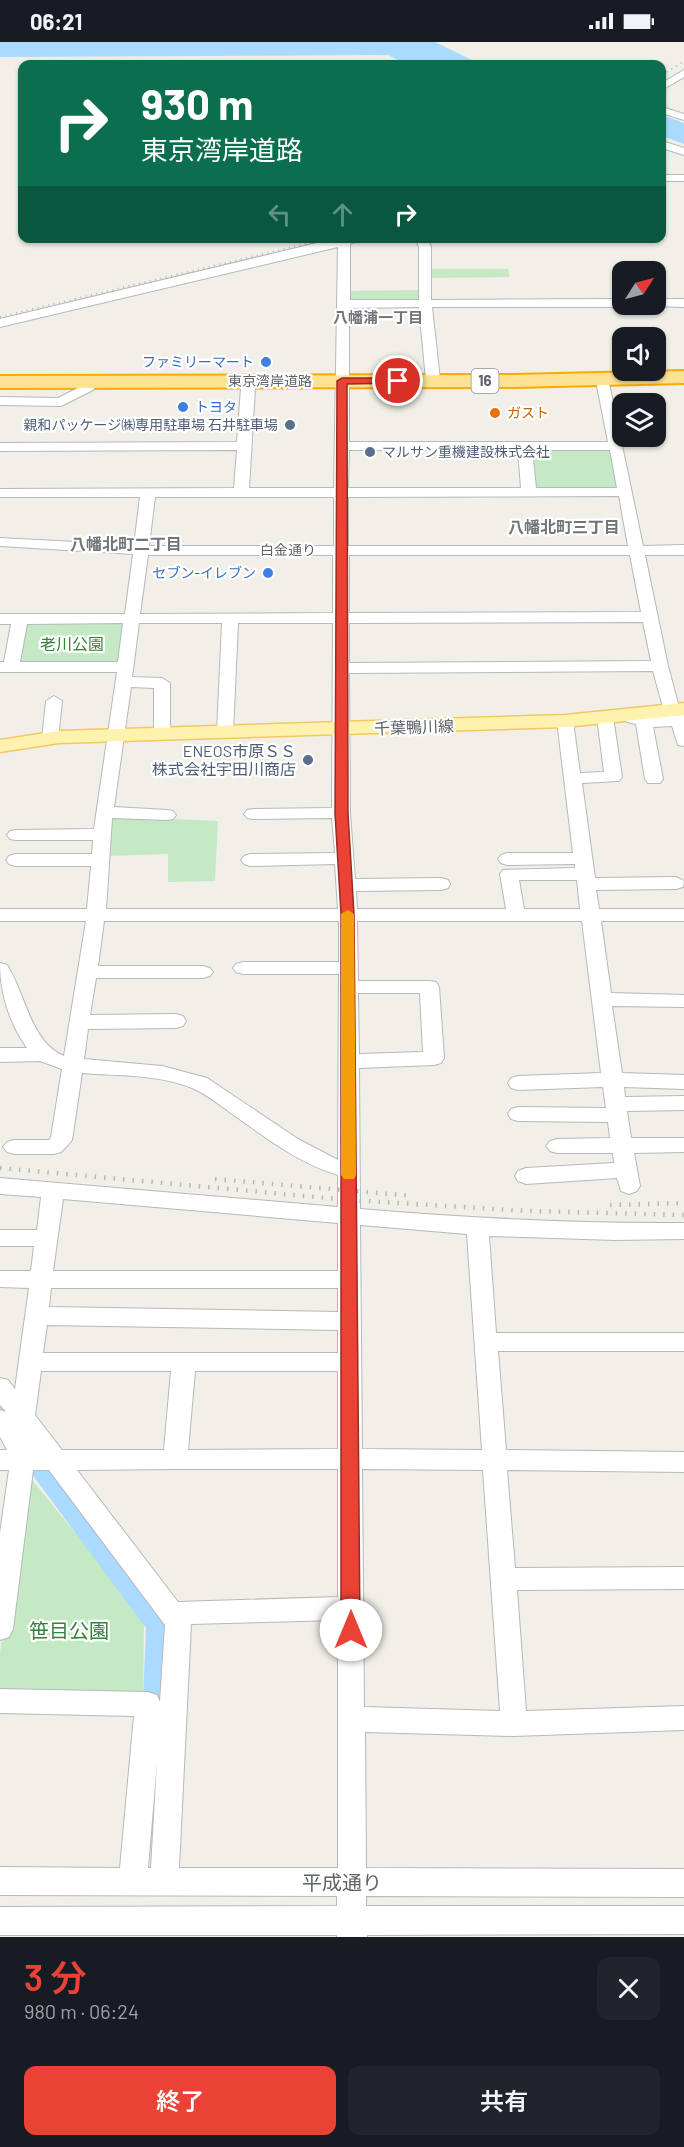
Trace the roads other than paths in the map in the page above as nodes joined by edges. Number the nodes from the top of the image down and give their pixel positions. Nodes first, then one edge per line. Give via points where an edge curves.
1 (684, 73) edge
2 (666, 84) edge
3 (666, 111) edge
4 (684, 117) edge
5 (666, 145) edge
6 (684, 152) edge
7 (666, 178) edge
8 (684, 178) edge
9 (336, 243) edge
10 (344, 243) edge
11 (423, 243) edge
12 (612, 303) edge
13 (666, 303) edge
14 (684, 303) edge
15 (344, 304) junction
16 (425, 304) junction
17 (0, 323) edge
18 (684, 379) edge
19 (433, 381) junction
20 (0, 382) edge
21 (342, 384) junction
22 (604, 386) junction
23 (0, 387) edge
24 (88, 387) junction
25 (684, 387) edge
26 (248, 388) junction
27 (0, 401) edge
28 (612, 430) edge
29 (524, 445) junction
30 (243, 446) junction
31 (342, 446) junction
32 (612, 446) edge
33 (0, 447) edge
34 (615, 447) edge
35 (341, 492) junction
36 (529, 492) junction
37 (623, 492) junction
38 (0, 493) edge
39 (148, 493) junction
40 (241, 493) junction
41 (0, 542) edge
42 (142, 550) junction
43 (636, 550) junction
44 (684, 550) edge
45 (341, 551) junction
46 (650, 617) junction
47 (0, 619) edge
48 (21, 619) junction
49 (131, 619) junction
50 (230, 619) junction
51 (342, 619) junction
52 (660, 666) junction
53 (5, 667) edge
54 (343, 668) junction
55 (124, 675) junction
56 (54, 700) dead end
57 (680, 715) edge
58 (624, 718) junction
59 (565, 721) junction
60 (341, 729) junction
61 (225, 732) junction
62 (162, 734) junction
63 (116, 735) junction
64 (50, 738) junction
65 (684, 741) edge
66 (0, 746) edge
67 (572, 778) junction
68 (654, 779) dead end
69 (104, 812) junction
70 (341, 813) junction
71 (253, 814) dead end
72 (167, 815) dead end
73 (102, 834) junction
74 (16, 835) dead end
75 (344, 858) junction
76 (507, 859) dead end
77 (15, 860) dead end
78 (100, 860) junction
79 (250, 860) dead end
80 (584, 872) junction
81 (676, 883) dead end
82 (441, 884) dead end
83 (346, 885) junction
84 (348, 914) junction
85 (0, 915) edge
86 (96, 915) junction
87 (516, 915) junction
88 (684, 915) edge
89 (590, 916) junction
90 (243, 968) dead end
91 (0, 969) edge
92 (87, 972) junction
93 (203, 972) dead end
94 (348, 978) junction
95 (601, 999) junction
96 (684, 1000) edge
97 (176, 1021) dead end
98 (80, 1022) junction
99 (45, 1054) junction
100 (0, 1055) edge
101 (348, 1061) junction
102 (74, 1065) junction
103 (612, 1080) junction
104 (684, 1082) edge
105 (518, 1083) dead end
106 (684, 1103) edge
107 (616, 1109) junction
108 (518, 1114) dead end
109 (621, 1144) junction
110 (684, 1145) edge
111 (557, 1146) dead end
112 (14, 1147) dead end
113 (349, 1171) junction
114 (526, 1176) dead end
115 (0, 1186) edge
116 (53, 1190) junction
117 (349, 1215) junction
118 (477, 1227) junction
119 (684, 1231) edge
120 (0, 1238) edge
121 (47, 1238) junction
122 (0, 1279) edge
123 (349, 1280) junction
124 (41, 1281) junction
125 (37, 1316) junction
126 (350, 1321) junction
127 (486, 1341) junction
128 (684, 1342) edge
129 (30, 1362) junction
130 (184, 1362) junction
131 (350, 1362) junction
132 (0, 1386) edge
133 (12, 1418) edge
134 (350, 1459) junction
135 (11, 1460) edge
136 (175, 1460) junction
137 (55, 1461) junction
138 (495, 1462) junction
139 (684, 1462) edge
140 (684, 1578) edge
141 (504, 1579) junction
142 (4, 1580) edge
143 (350, 1608) junction
144 (171, 1612) junction
145 (0, 1629) edge
146 (0, 1701) edge
147 (684, 1718) edge
148 (351, 1719) junction
149 (514, 1724) junction
150 (0, 1881) edge
151 (133, 1881) junction
152 (164, 1881) junction
153 (684, 1882) edge
154 (352, 1883) junction
155 (684, 1920) edge
156 (0, 1921) edge
157 (352, 1930) edge

1 - 2 street
3 - 4 street
5 - 6 street
7 - 8 street
9 - 17 street
10 - 15 street
11 - 16 street
12 - 16 street
13 - 14 street
15 - 16 street
15 - 21 street
16 - 19 street
18 - 19 highway, 東京湾岸道路 / 16
19 - 21 highway, 東京湾岸道路 / 16
20 - 21 highway, 東京湾岸道路 / 16
21 - 22 highway, 東京湾岸道路 / 16
21 - 26 highway, 東京湾岸道路 / 16
21 - 31 street
22 - 25 highway, 東京湾岸道路 / 16
22 - 28 street
23 - 24 highway, 東京湾岸道路 / 16
24 - 26 highway, 東京湾岸道路 / 16
24 - 27 street via 61,402
26 - 30 street
29 - 31 street
29 - 32 street
29 - 36 street
30 - 33 street
30 - 40 street
31 - 35 street
34 - 37 street
35 - 36 street
35 - 40 street
35 - 45 street
36 - 37 street
37 - 43 street
38 - 39 street
39 - 40 street
39 - 42 street
41 - 42 street, 白金通り
42 - 45 street, 白金通り
42 - 49 street
43 - 44 street, 白金通り
43 - 45 street, 白金通り
43 - 46 street
45 - 51 street
46 - 51 street
46 - 52 street
47 - 48 street
48 - 49 street
48 - 53 street
49 - 50 street
49 - 55 street
50 - 51 street
50 - 61 street
51 - 54 street
52 - 54 street
52 - 57 street
53 - 55 street
54 - 60 street
55 - 62 street via 162,683
55 - 63 street
56 - 64 street
57 - 58 main road, 千葉鴨川線
57 - 65 street
58 - 59 main road, 千葉鴨川線
58 - 67 street via 613,777
58 - 68 street via 644,724
59 - 60 main road, 千葉鴨川線
59 - 67 street
60 - 61 main road, 千葉鴨川線
60 - 70 street
61 - 62 main road, 千葉鴨川線
62 - 63 main road, 千葉鴨川線
63 - 64 main road, 千葉鴨川線
63 - 69 street
64 - 66 main road, 千葉鴨川線
67 - 80 street
69 - 72 street
69 - 73 street
70 - 71 street
70 - 75 street
73 - 74 street
73 - 78 street
75 - 79 street
75 - 83 street
76 - 80 street
77 - 78 street
78 - 86 street
80 - 81 street
80 - 87 street via 508,874
80 - 89 street
82 - 83 street
83 - 84 street
84 - 86 street
84 - 87 street
84 - 94 street
85 - 86 street
86 - 92 street
87 - 89 street
88 - 89 street
89 - 95 street
90 - 94 street
91 - 99 street via 8,980 22,1022
92 - 93 street
92 - 98 street
94 - 101 street
94 - 101 street via 429,987 434,1058
95 - 96 street
95 - 103 street
97 - 98 street
98 - 102 street
99 - 100 street
99 - 102 street
101 - 113 street
102 - 112 street via 61,1140 54,1147
102 - 113 street via 162,1073 199,1083 285,1141 326,1165
103 - 104 street
103 - 105 street
103 - 107 street
106 - 107 street
107 - 108 street
107 - 109 street
109 - 110 street
109 - 111 street
109 - 114 street via 627,1178
113 - 117 street
115 - 116 street
116 - 117 street
116 - 121 street
117 - 118 street
117 - 123 street
118 - 119 street
118 - 127 street
120 - 121 street
121 - 124 street
122 - 124 street
123 - 124 street
123 - 126 street
124 - 125 street
125 - 126 street
125 - 129 street
126 - 131 street
127 - 128 street
127 - 138 street
129 - 130 street
129 - 133 street
130 - 131 street
130 - 136 street
131 - 134 street
132 - 133 street
133 - 135 street via 16,1440
133 - 137 street
134 - 136 street
134 - 138 street
134 - 143 street
135 - 137 street
135 - 142 street
136 - 137 street
137 - 144 street
138 - 139 street
138 - 141 street
140 - 141 street
141 - 149 street
142 - 145 street
143 - 144 street
143 - 148 street
144 - 152 street via 178,1622
146 - 151 street via 148,1704
147 - 149 street
148 - 149 street
148 - 154 street
150 - 151 street, 平成通り
151 - 152 street, 平成通り
152 - 154 street, 平成通り
153 - 154 street, 平成通り
154 - 157 street
155 - 157 street
156 - 157 street

